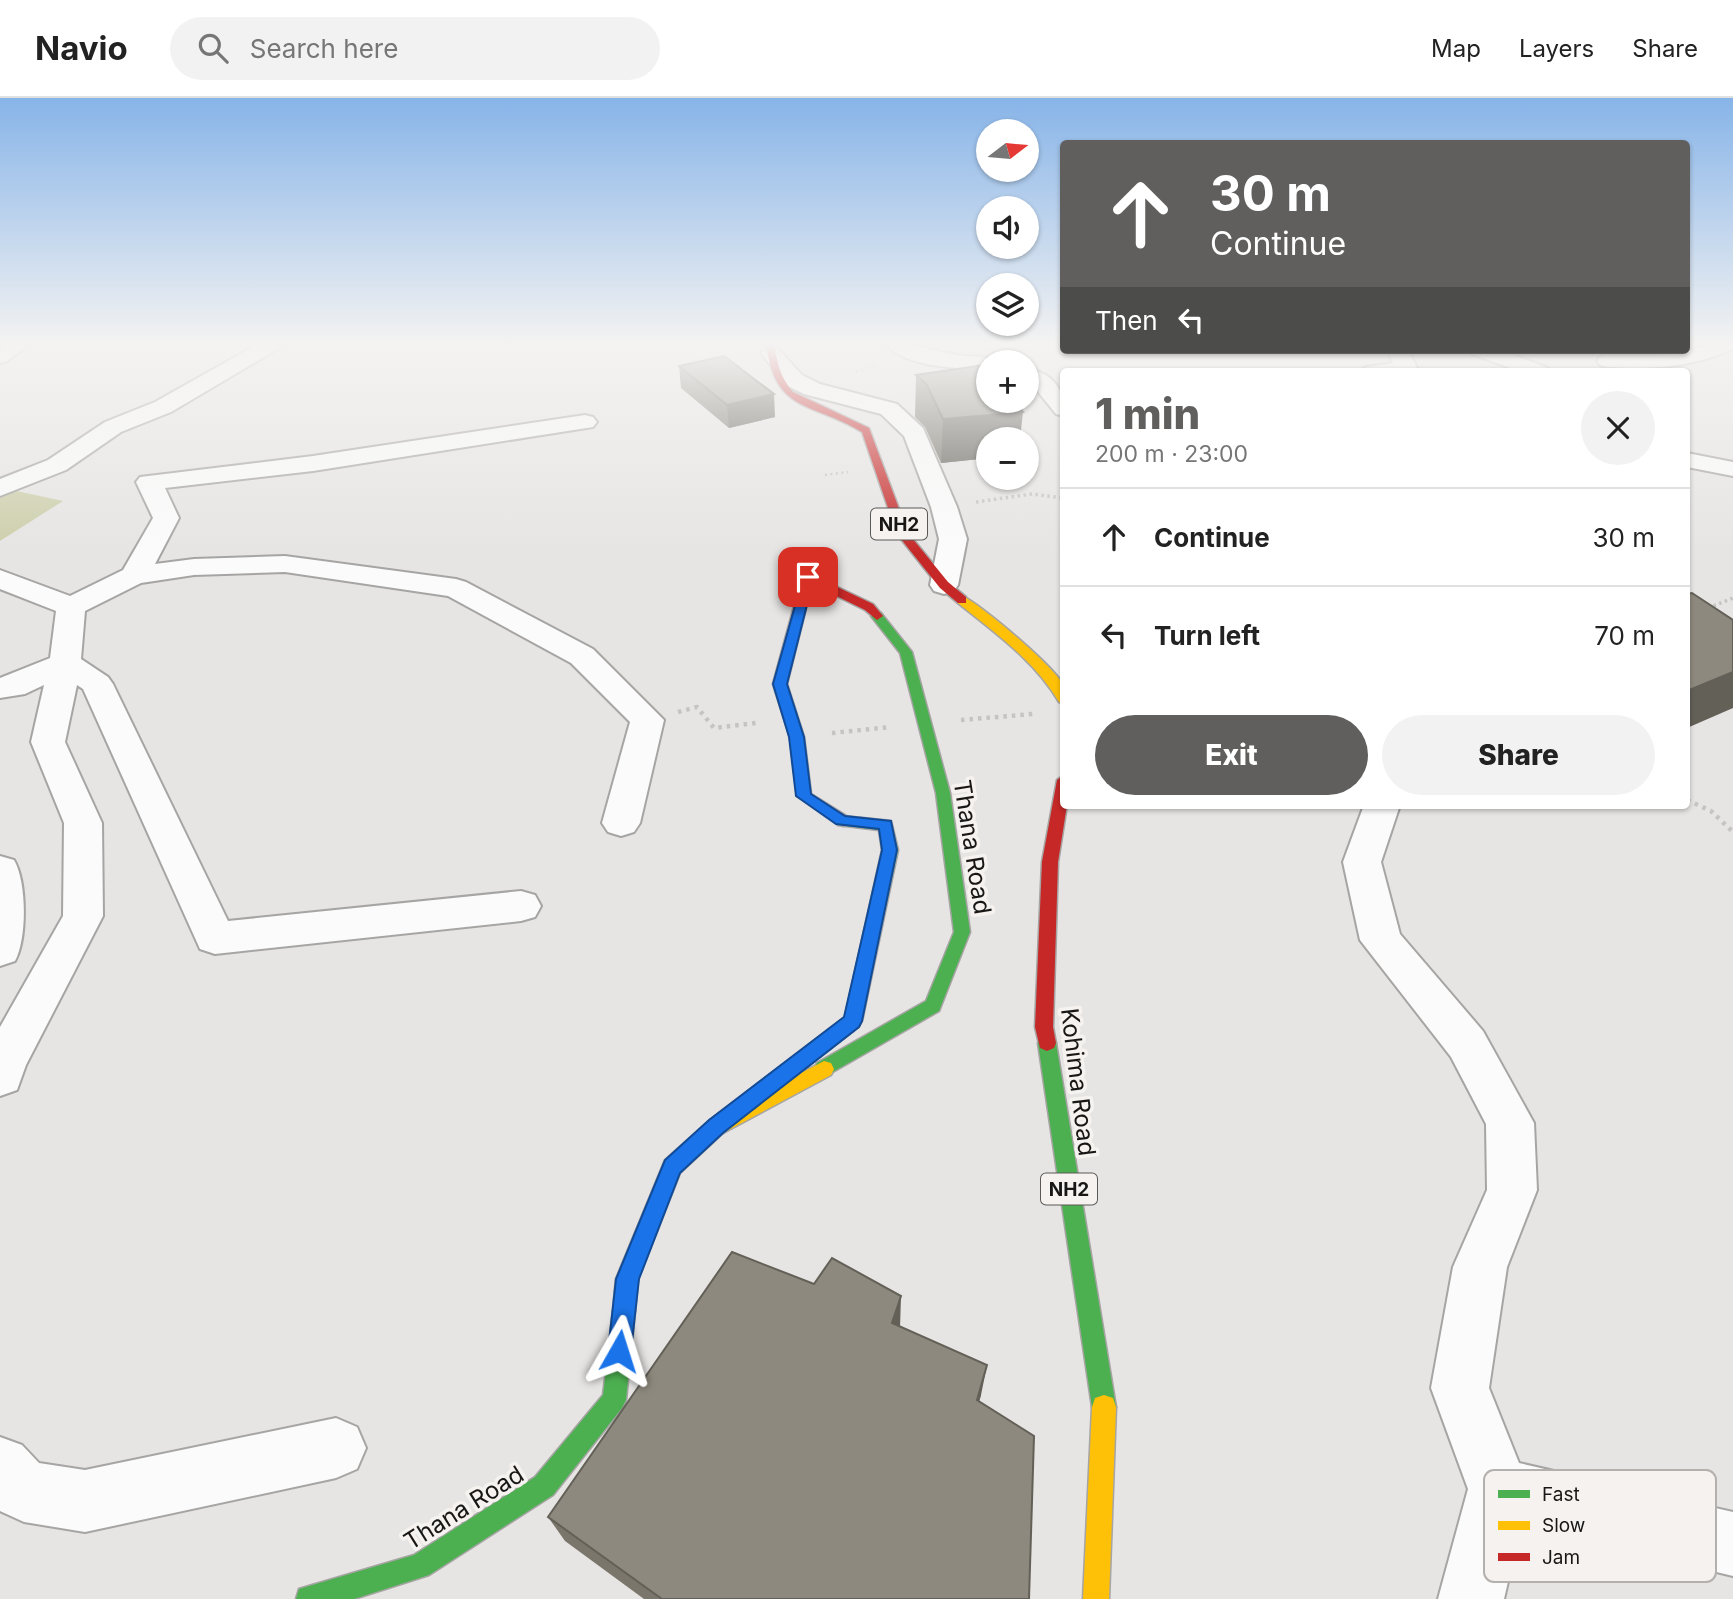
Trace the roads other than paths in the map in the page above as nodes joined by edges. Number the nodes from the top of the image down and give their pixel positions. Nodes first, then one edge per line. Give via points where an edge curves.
1 (148, 413) edge
2 (831, 413) edge
3 (893, 413) edge
4 (585, 422) dead end
5 (1690, 461) edge
6 (1733, 469) edge
7 (0, 488) edge
8 (134, 576) junction
9 (0, 579) edge
10 (944, 585) junction
11 (71, 607) junction
12 (65, 663) junction
13 (0, 688) edge
14 (1060, 689) edge
15 (1060, 805) edge
16 (1381, 809) edge
17 (621, 823) dead end
18 (0, 870) edge
19 (521, 906) dead end
20 (0, 950) edge
21 (0, 1076) edge
22 (716, 1126) junction
23 (336, 1448) dead end
24 (0, 1467) edge
25 (1492, 1470) edge
26 (1484, 1548) edge
27 (309, 1599) edge
28 (1096, 1599) edge
29 (1471, 1599) edge

1 - 7 street via 113,427 57,465
2 - 10 main road, NH2 via 866,430 903,534
3 - 10 street via 915,433 944,507 953,539
4 - 8 street via 291,468 149,482 166,518
5 - 6 street
8 - 11 street
8 - 17 street via 194,567 285,564 456,588 582,656 647,720
9 - 11 street
10 - 14 main road, NH2 via 1034,660
11 - 12 street
12 - 13 street via 13,687
12 - 19 street via 97,684 215,938
12 - 21 street via 48,742 83,823 83,916
15 - 28 main road, Kohima Road / NH2 via 1051,862 1044,1027 1104,1408
16 - 25 street via 1362,862 1381,940 1467,1044 1510,1123 1512,1190 1480,1267 1460,1388
18 - 20 street
22 - 22 main road, Thana Road via 933,1006 962,932 943,793 906,652 869,607 808,577 780,684 797,737 804,796 841,821 886,825 890,850 853,1021
22 - 27 main road, Thana Road via 672,1167 627,1279 614,1400 544,1486 420,1566
23 - 24 street via 85,1501 24,1491
26 - 29 street

